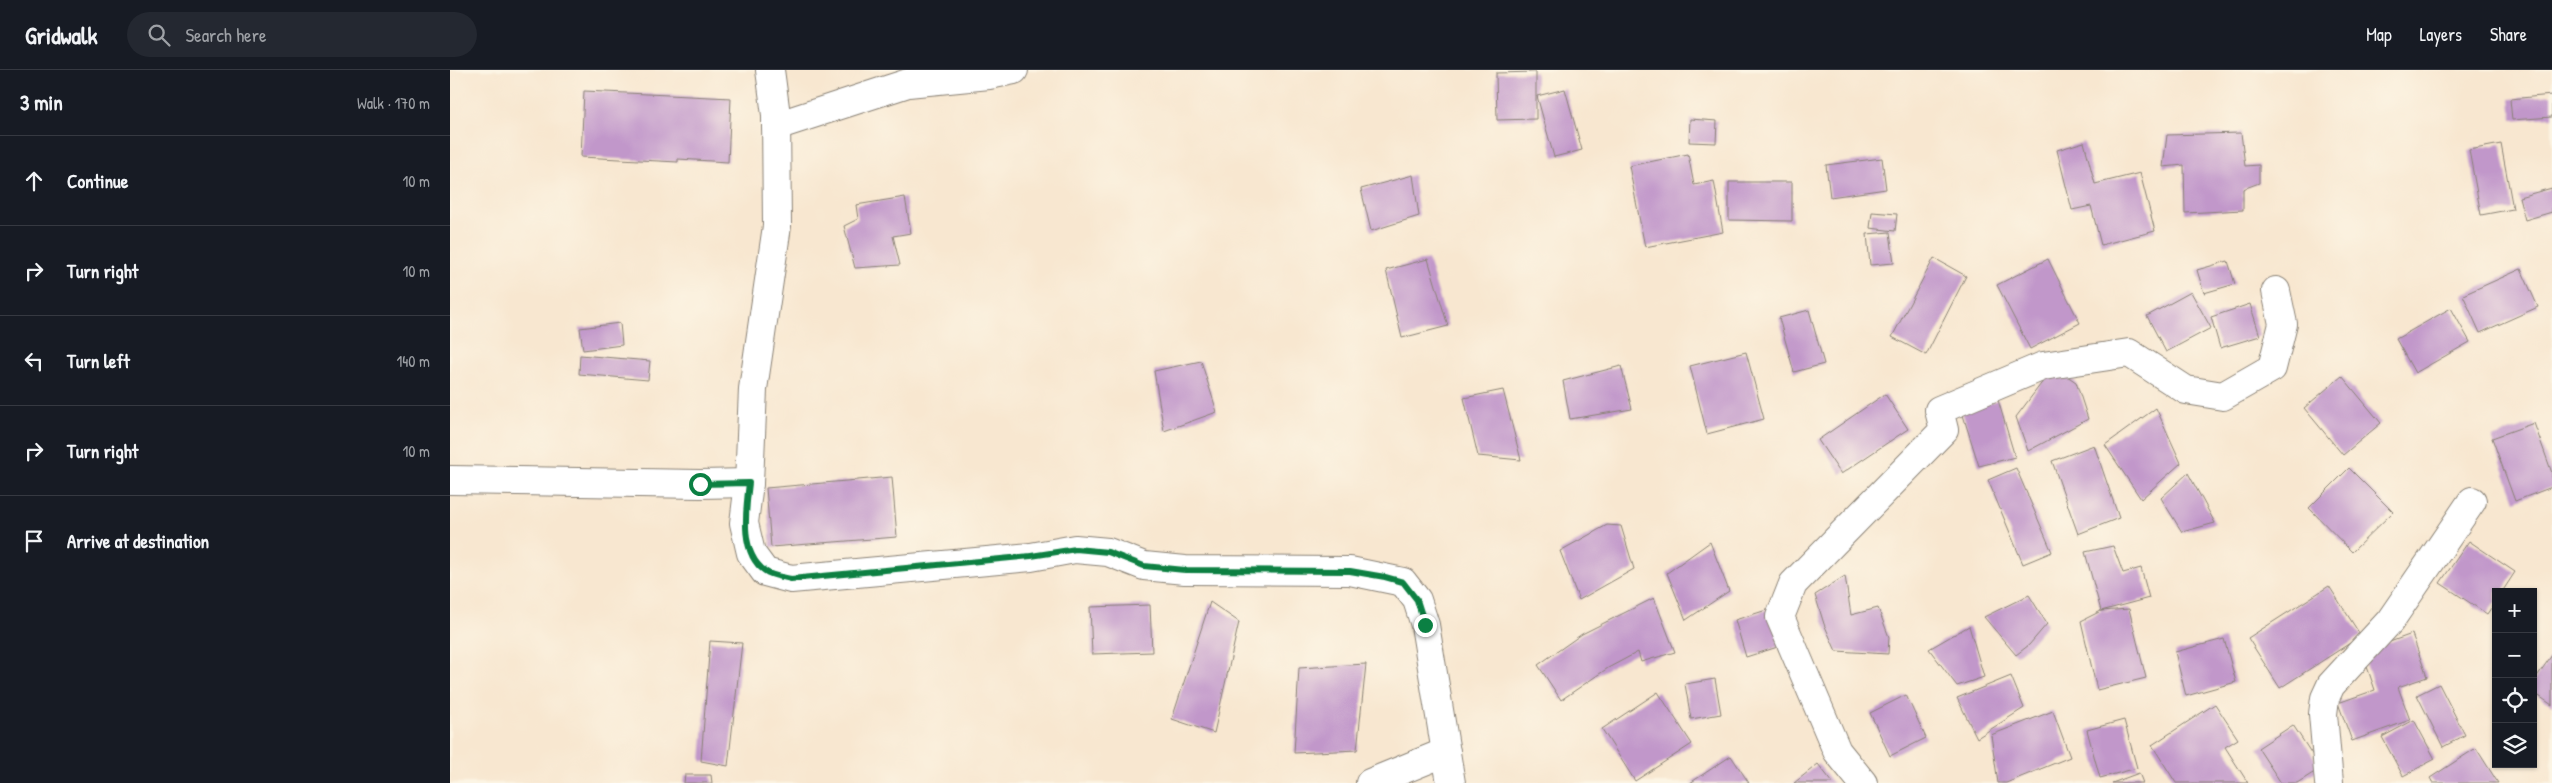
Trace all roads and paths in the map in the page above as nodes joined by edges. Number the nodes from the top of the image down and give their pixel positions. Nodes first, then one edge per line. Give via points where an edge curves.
1 (770, 70) edge
2 (1014, 70) edge
3 (776, 126) junction
4 (2276, 291) dead end
5 (450, 480) edge
6 (749, 483) junction
7 (2472, 501) dead end
8 (1446, 752) junction
9 (1370, 783) edge
10 (1451, 783) edge
11 (1863, 783) edge
12 (2329, 783) edge

1 - 3 street
2 - 3 street via 908,82
3 - 6 street via 777,226 753,389
4 - 11 street via 2282,324 2272,368 2223,396 2186,390 2129,353 2043,366 1939,410 1944,430 1793,584 1780,617 1837,751
5 - 6 street
6 - 8 street via 744,523 751,553 765,572 791,579 1076,549 1108,552 1152,567 1350,571 1403,582 1417,600 1425,625
7 - 12 street via 2390,621 2331,684 2323,714
8 - 9 street
8 - 10 street

